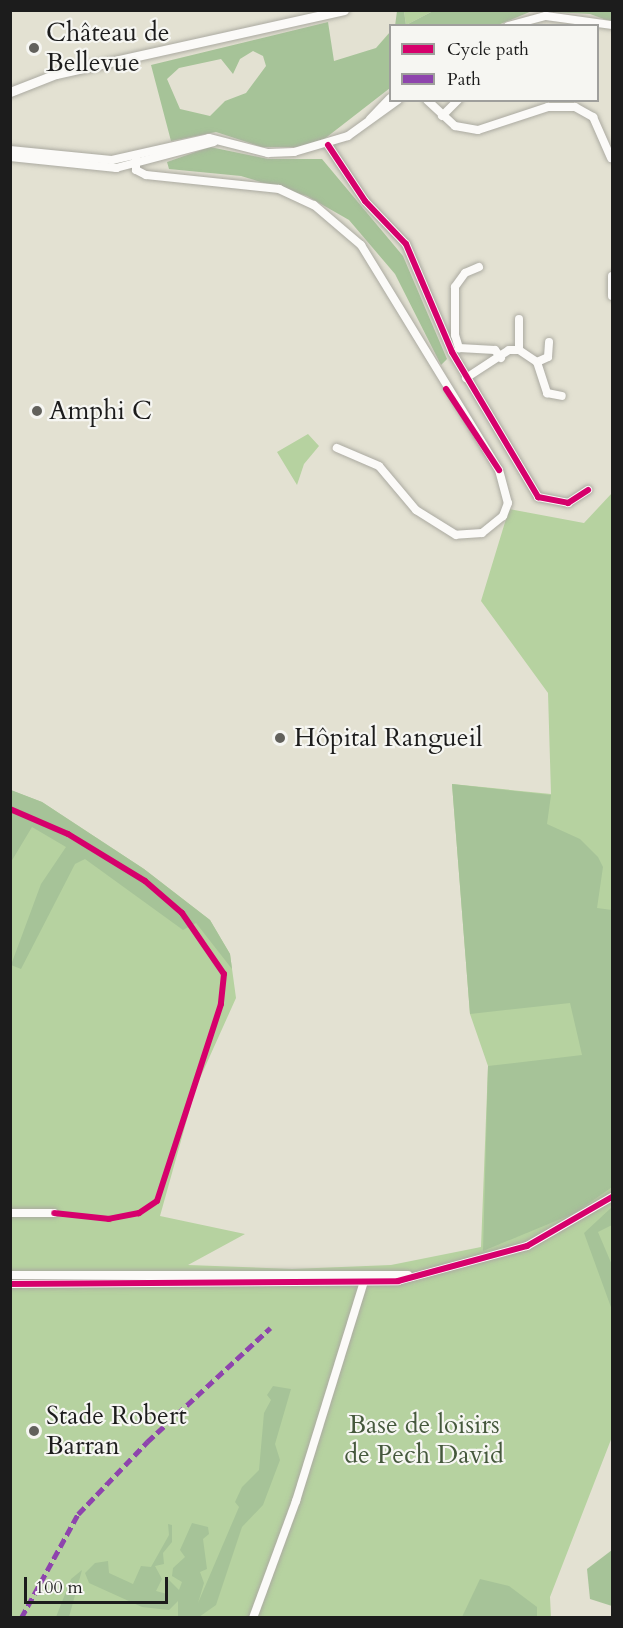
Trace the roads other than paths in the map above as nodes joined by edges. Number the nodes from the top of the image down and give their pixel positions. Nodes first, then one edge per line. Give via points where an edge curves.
1 (344, 10) edge
2 (516, 24) edge
3 (612, 25) edge
4 (10, 93) edge
5 (389, 99) edge
6 (395, 102) edge
7 (429, 102) edge
8 (456, 102) edge
9 (442, 116) junction
10 (360, 129) junction
11 (328, 145) junction
12 (10, 150) edge
13 (10, 157) edge
14 (142, 157) junction
15 (611, 158) edge
16 (134, 165) junction
17 (164, 174) junction
18 (480, 267) dead end
19 (612, 276) edge
20 (612, 297) edge
21 (519, 319) dead end
22 (549, 342) dead end
23 (519, 350) junction
24 (501, 358) junction
25 (537, 362) junction
26 (466, 378) junction
27 (562, 396) dead end
28 (337, 448) dead end
29 (588, 490) dead end
30 (612, 1197) edge
31 (10, 1213) edge
32 (54, 1213) dead end
33 (10, 1275) edge
34 (364, 1280) junction
35 (10, 1284) edge
36 (253, 1617) edge

1 - 4 street via 56,74
2 - 3 street via 546,16
5 - 10 street
6 - 10 street
7 - 9 street
8 - 9 street
9 - 15 street via 455,126 478,130 548,107 574,106 594,117
10 - 11 street
11 - 14 street via 268,153 221,140 197,139
11 - 26 street via 365,201 406,244
12 - 14 street via 102,160
13 - 16 street
14 - 16 street
14 - 16 street
14 - 17 street
16 - 17 street via 146,175
17 - 28 street via 279,189 314,205 361,245 499,470 508,503 503,516 482,533 456,535 416,510 379,466
18 - 24 street via 465,273 455,287 455,335 459,348 495,350
19 - 20 street
21 - 23 street
22 - 25 street via 548,357
23 - 24 street
23 - 25 street
24 - 26 street
25 - 27 street via 547,393
26 - 29 street via 538,497 568,503
30 - 34 street via 527,1246 421,1275
31 - 32 street
33 - 34 street
34 - 35 street
34 - 36 street

